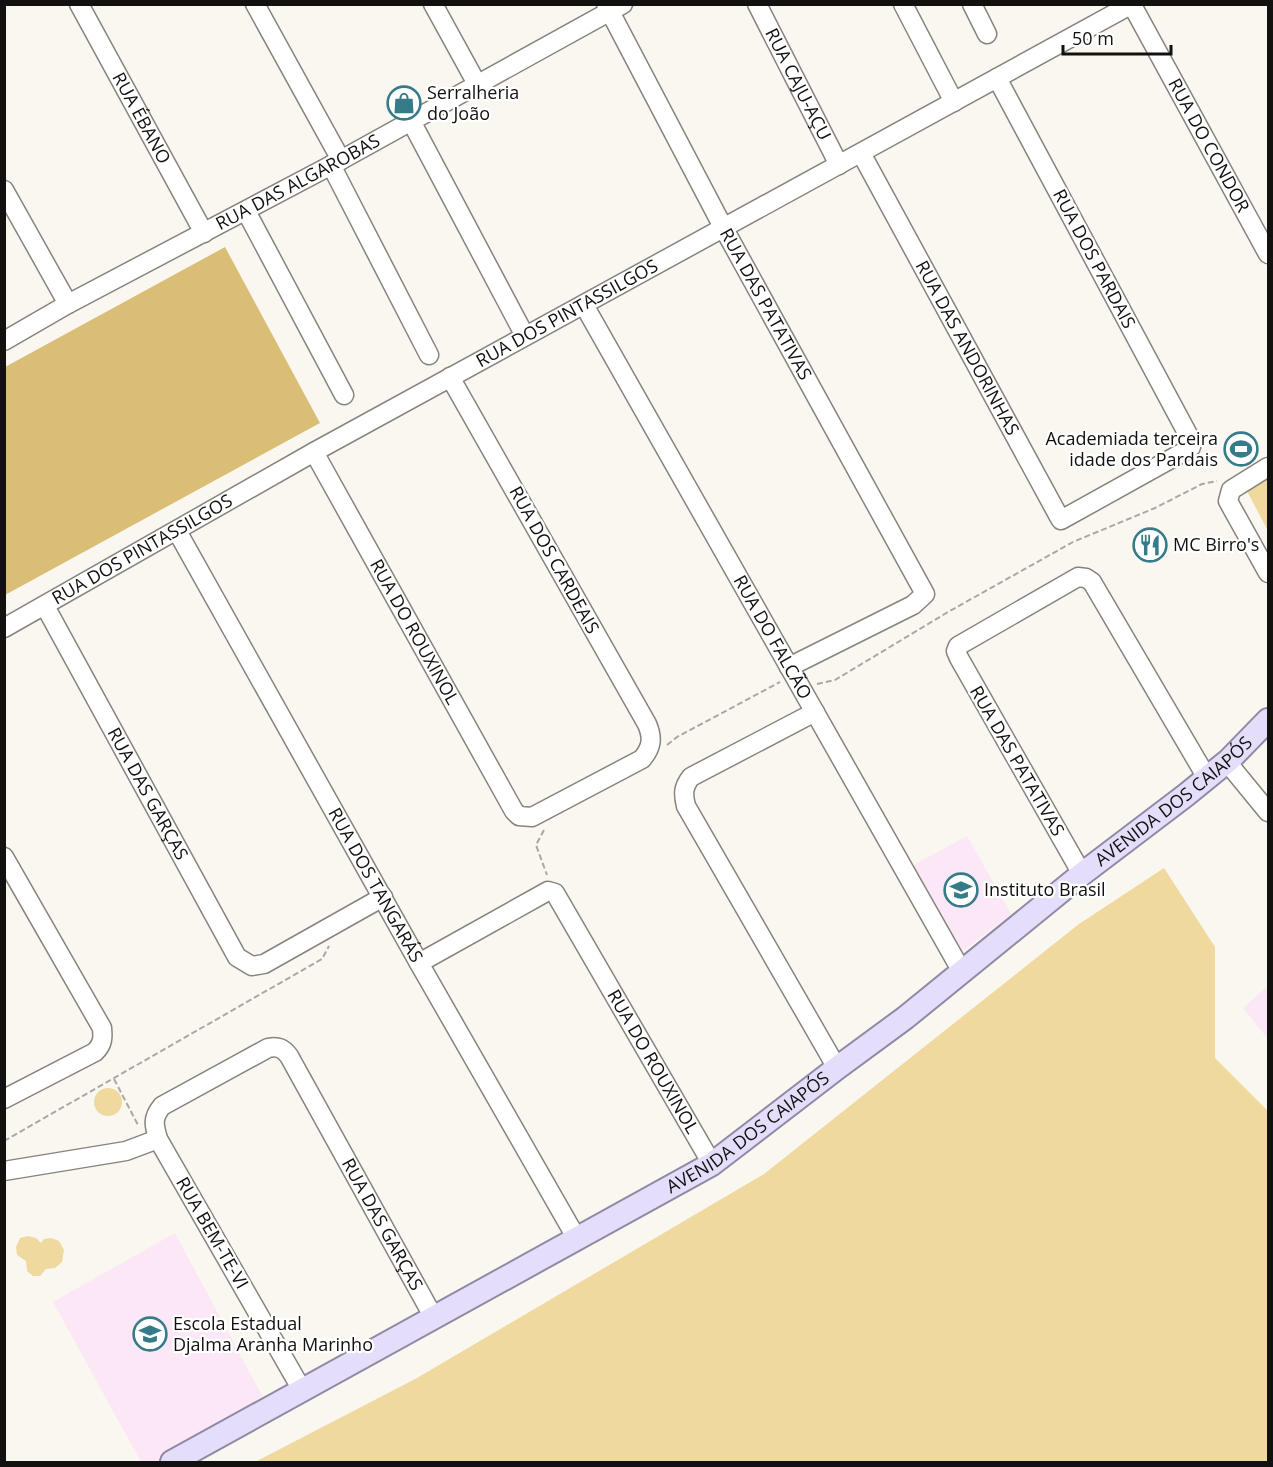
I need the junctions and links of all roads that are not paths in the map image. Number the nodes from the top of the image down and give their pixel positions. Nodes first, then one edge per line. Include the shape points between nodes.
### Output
1 (79, 4) edge
2 (255, 4) edge
3 (433, 4) edge
4 (757, 4) edge
5 (903, 4) edge
6 (972, 4) edge
7 (1132, 5) edge
8 (613, 7) edge
9 (987, 34) dead end
10 (997, 78) junction
11 (477, 84) junction
12 (954, 102) junction
13 (411, 121) junction
14 (861, 153) junction
15 (336, 163) junction
16 (839, 165) junction
17 (4, 190) edge
18 (246, 211) junction
19 (723, 227) junction
20 (204, 233) junction
21 (1269, 254) edge
22 (68, 304) junction
23 (584, 305) junction
24 (525, 336) junction
25 (4, 341) edge
26 (429, 355) dead end
27 (450, 377) junction
28 (344, 394) dead end
29 (314, 452) junction
30 (1269, 467) edge
31 (1084, 508) joint
32 (177, 531) junction
33 (1269, 573) edge
34 (45, 606) junction
35 (4, 628) edge
36 (789, 676) junction
37 (815, 712) junction
38 (1269, 720) edge
39 (1227, 762) junction
40 (1208, 778) junction
41 (514, 811) joint
42 (1269, 812) edge
43 (4, 857) edge
44 (1082, 874) junction
45 (383, 897) junction
46 (419, 963) junction
47 (961, 970) junction
48 (837, 1068) junction
49 (4, 1099) edge
50 (162, 1106) joint
51 (153, 1141) junction
52 (712, 1164) junction
53 (4, 1171) edge
54 (578, 1239) junction
55 (434, 1318) junction
56 (302, 1390) junction
57 (172, 1462) edge

1 - 20 street, RUA ÉBANO
2 - 15 street
3 - 11 street
4 - 16 street, RUA CAJU-AÇU
5 - 12 street
6 - 9 street
7 - 10 street, RUA DOS PINTASSILGOS
7 - 21 street, RUA DO CONDOR
8 - 11 street, RUA DAS ALGAROBAS
8 - 19 street, RUA DAS PATATIVAS
10 - 12 street, RUA DOS PINTASSILGOS
10 - 31 street, RUA DOS PARDAIS via 1192,440 1187,450
11 - 13 street, RUA DAS ALGAROBAS
12 - 14 street, RUA DOS PINTASSILGOS
13 - 15 street, RUA DAS ALGAROBAS
13 - 24 street
14 - 16 street, RUA DOS PINTASSILGOS
14 - 31 street, RUA DAS ANDORINHAS via 1061,520
15 - 18 street, RUA DAS ALGAROBAS
15 - 26 street
16 - 19 street, RUA DOS PINTASSILGOS
17 - 22 street
18 - 20 street, RUA DAS ALGAROBAS
18 - 28 street
19 - 23 street, RUA DOS PINTASSILGOS
19 - 36 street, RUA DAS PATATIVAS via 925,594 913,605
20 - 22 street, RUA DAS ALGAROBAS
22 - 25 street, RUA DAS ALGAROBAS
23 - 24 street, RUA DOS PINTASSILGOS
23 - 36 street, RUA DO FALCÃO
24 - 27 street, RUA DOS PINTASSILGOS
27 - 29 street, RUA DOS PINTASSILGOS
27 - 41 street, RUA DOS CARDEAIS via 658,749 532,817 519,816
29 - 32 street, RUA DOS PINTASSILGOS
29 - 41 street, RUA DO ROUXINOL
30 - 33 street via 1231,490 1228,497 1229,506
32 - 34 street, RUA DOS PINTASSILGOS
32 - 45 street, RUA DOS TANGARÁS
34 - 35 street, RUA DOS PINTASSILGOS
34 - 45 street, RUA DAS GARÇAS via 237,957 252,966 264,964
36 - 37 street, RUA DO FALCÃO
37 - 47 street, RUA DO FALCÃO
37 - 48 street via 691,777 683,794 686,806
38 - 39 main road, AVENIDA DOS CAIAPÓS
39 - 40 main road, AVENIDA DOS CAIAPÓS
39 - 42 street
40 - 44 main road, AVENIDA DOS CAIAPÓS
40 - 44 street, RUA DAS PATATIVAS via 1092,582 1086,578 1078,577 958,646 958,658
43 - 49 street via 102,1028 101,1045 95,1052
44 - 47 main road, AVENIDA DOS CAIAPÓS
45 - 46 street, RUA DOS TANGARÁS
46 - 52 street, RUA DO ROUXINOL via 548,891 555,893
46 - 54 street, RUA DOS TANGARÁS
47 - 48 main road, AVENIDA DOS CAIAPÓS
48 - 52 main road, AVENIDA DOS CAIAPÓS
50 - 51 street, RUA BEM-TE-VI via 153,1122
50 - 55 street, RUA DAS GARÇAS via 268,1048 283,1049
51 - 53 street via 126,1151
51 - 56 street, RUA BEM-TE-VI
52 - 54 main road, AVENIDA DOS CAIAPÓS
54 - 55 main road, AVENIDA DOS CAIAPÓS
55 - 56 main road, AVENIDA DOS CAIAPÓS
56 - 57 main road, AVENIDA DOS CAIAPÓS

